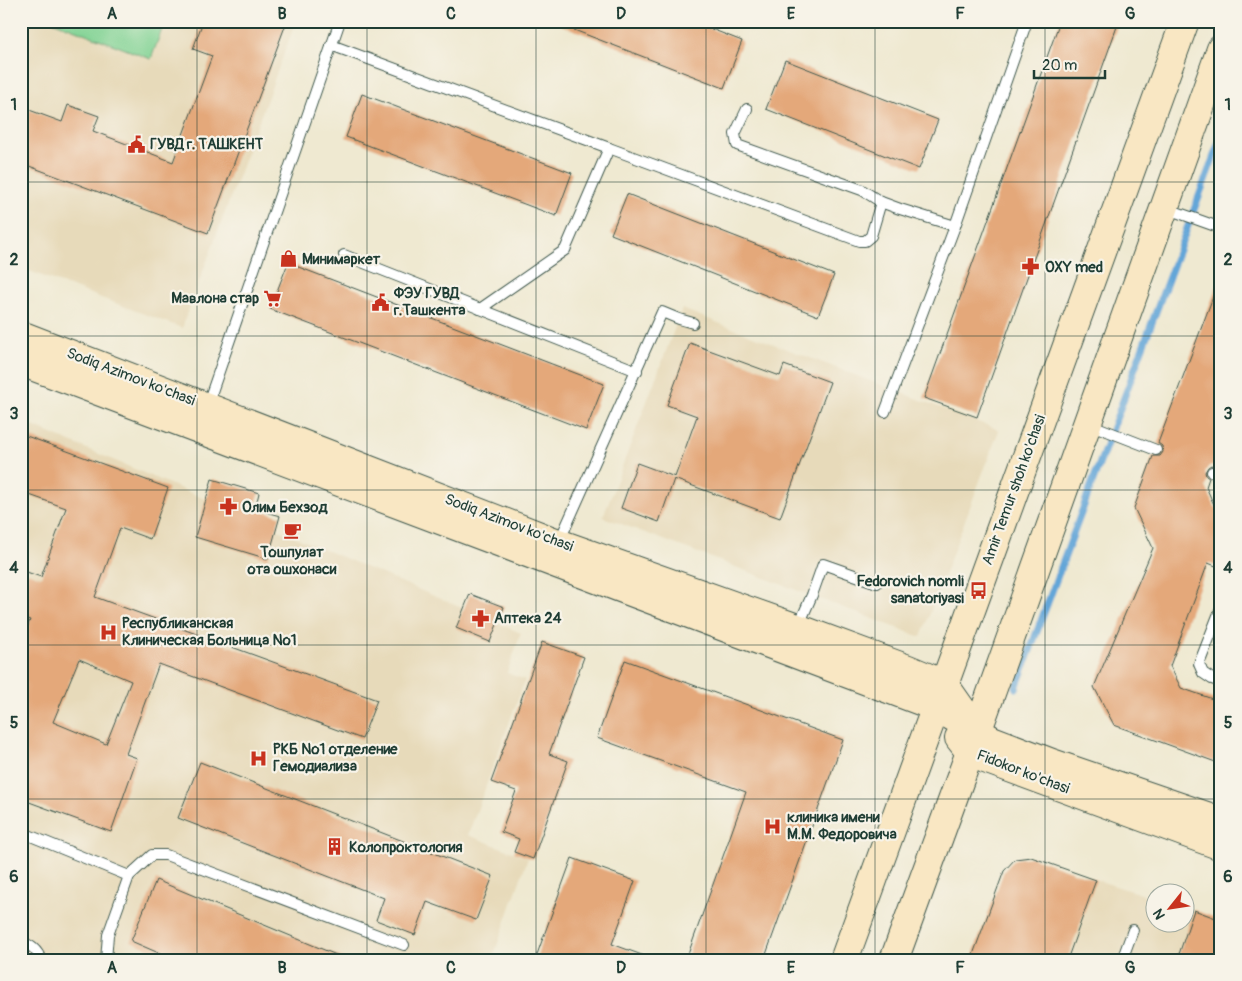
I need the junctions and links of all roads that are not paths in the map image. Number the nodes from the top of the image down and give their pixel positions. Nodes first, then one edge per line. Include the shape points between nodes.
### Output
1 (340, 21) edge
2 (1027, 21) edge
3 (1185, 21) edge
4 (331, 45) junction
5 (1221, 49) edge
6 (747, 109) dead end
7 (609, 148) junction
8 (881, 202) junction
9 (1173, 210) junction
10 (955, 226) junction
11 (1221, 228) edge
12 (344, 255) dead end
13 (480, 309) junction
14 (693, 323) dead end
15 (21, 335) edge
16 (21, 362) edge
17 (637, 371) junction
18 (885, 412) dead end
19 (203, 418) junction
20 (1094, 426) junction
21 (1156, 450) dead end
22 (558, 543) junction
23 (877, 583) dead end
24 (1221, 608) edge
25 (797, 628) junction
26 (1221, 682) edge
27 (940, 695) junction
28 (974, 742) junction
29 (1221, 821) edge
30 (21, 832) edge
31 (1221, 846) edge
32 (129, 876) junction
33 (1133, 930) dead end
34 (21, 941) edge
35 (404, 945) dead end
36 (41, 960) edge
37 (106, 960) edge
38 (844, 960) edge
39 (894, 960) edge
40 (1122, 960) edge

1 - 4 lane
2 - 10 lane
3 - 27 main road, Amir Temur shoh ko'chasi
4 - 7 lane
4 - 19 lane
5 - 9 main road
6 - 8 lane via 735,134 737,146 862,190
7 - 8 lane via 859,241 865,242 871,236
7 - 13 lane via 565,250
8 - 10 lane
9 - 11 lane
9 - 20 main road
10 - 18 lane
12 - 13 lane
13 - 17 lane
14 - 17 lane via 662,312
15 - 19 main road, Sodiq Azimov ko'chasi
16 - 19 main road, Sodiq Azimov ko'chasi
17 - 22 lane
19 - 22 main road, Sodiq Azimov ko'chasi
19 - 27 main road, Sodiq Azimov ko'chasi
20 - 21 lane
20 - 28 main road
22 - 25 main road, Sodiq Azimov ko'chasi
23 - 25 lane via 823,564
24 - 26 lane via 1199,664 1203,674
25 - 27 main road, Sodiq Azimov ko'chasi via 908,668
27 - 28 main road, Fidokor ko'chasi
27 - 38 main road, Amir Temur shoh ko'chasi
28 - 29 main road, Fidokor ko'chasi via 992,740
28 - 31 main road, Fidokor ko'chasi via 1123,810
28 - 39 main road
30 - 32 lane
32 - 35 lane via 152,856 166,855
32 - 37 lane via 108,935
33 - 40 lane
34 - 36 lane via 39,953

